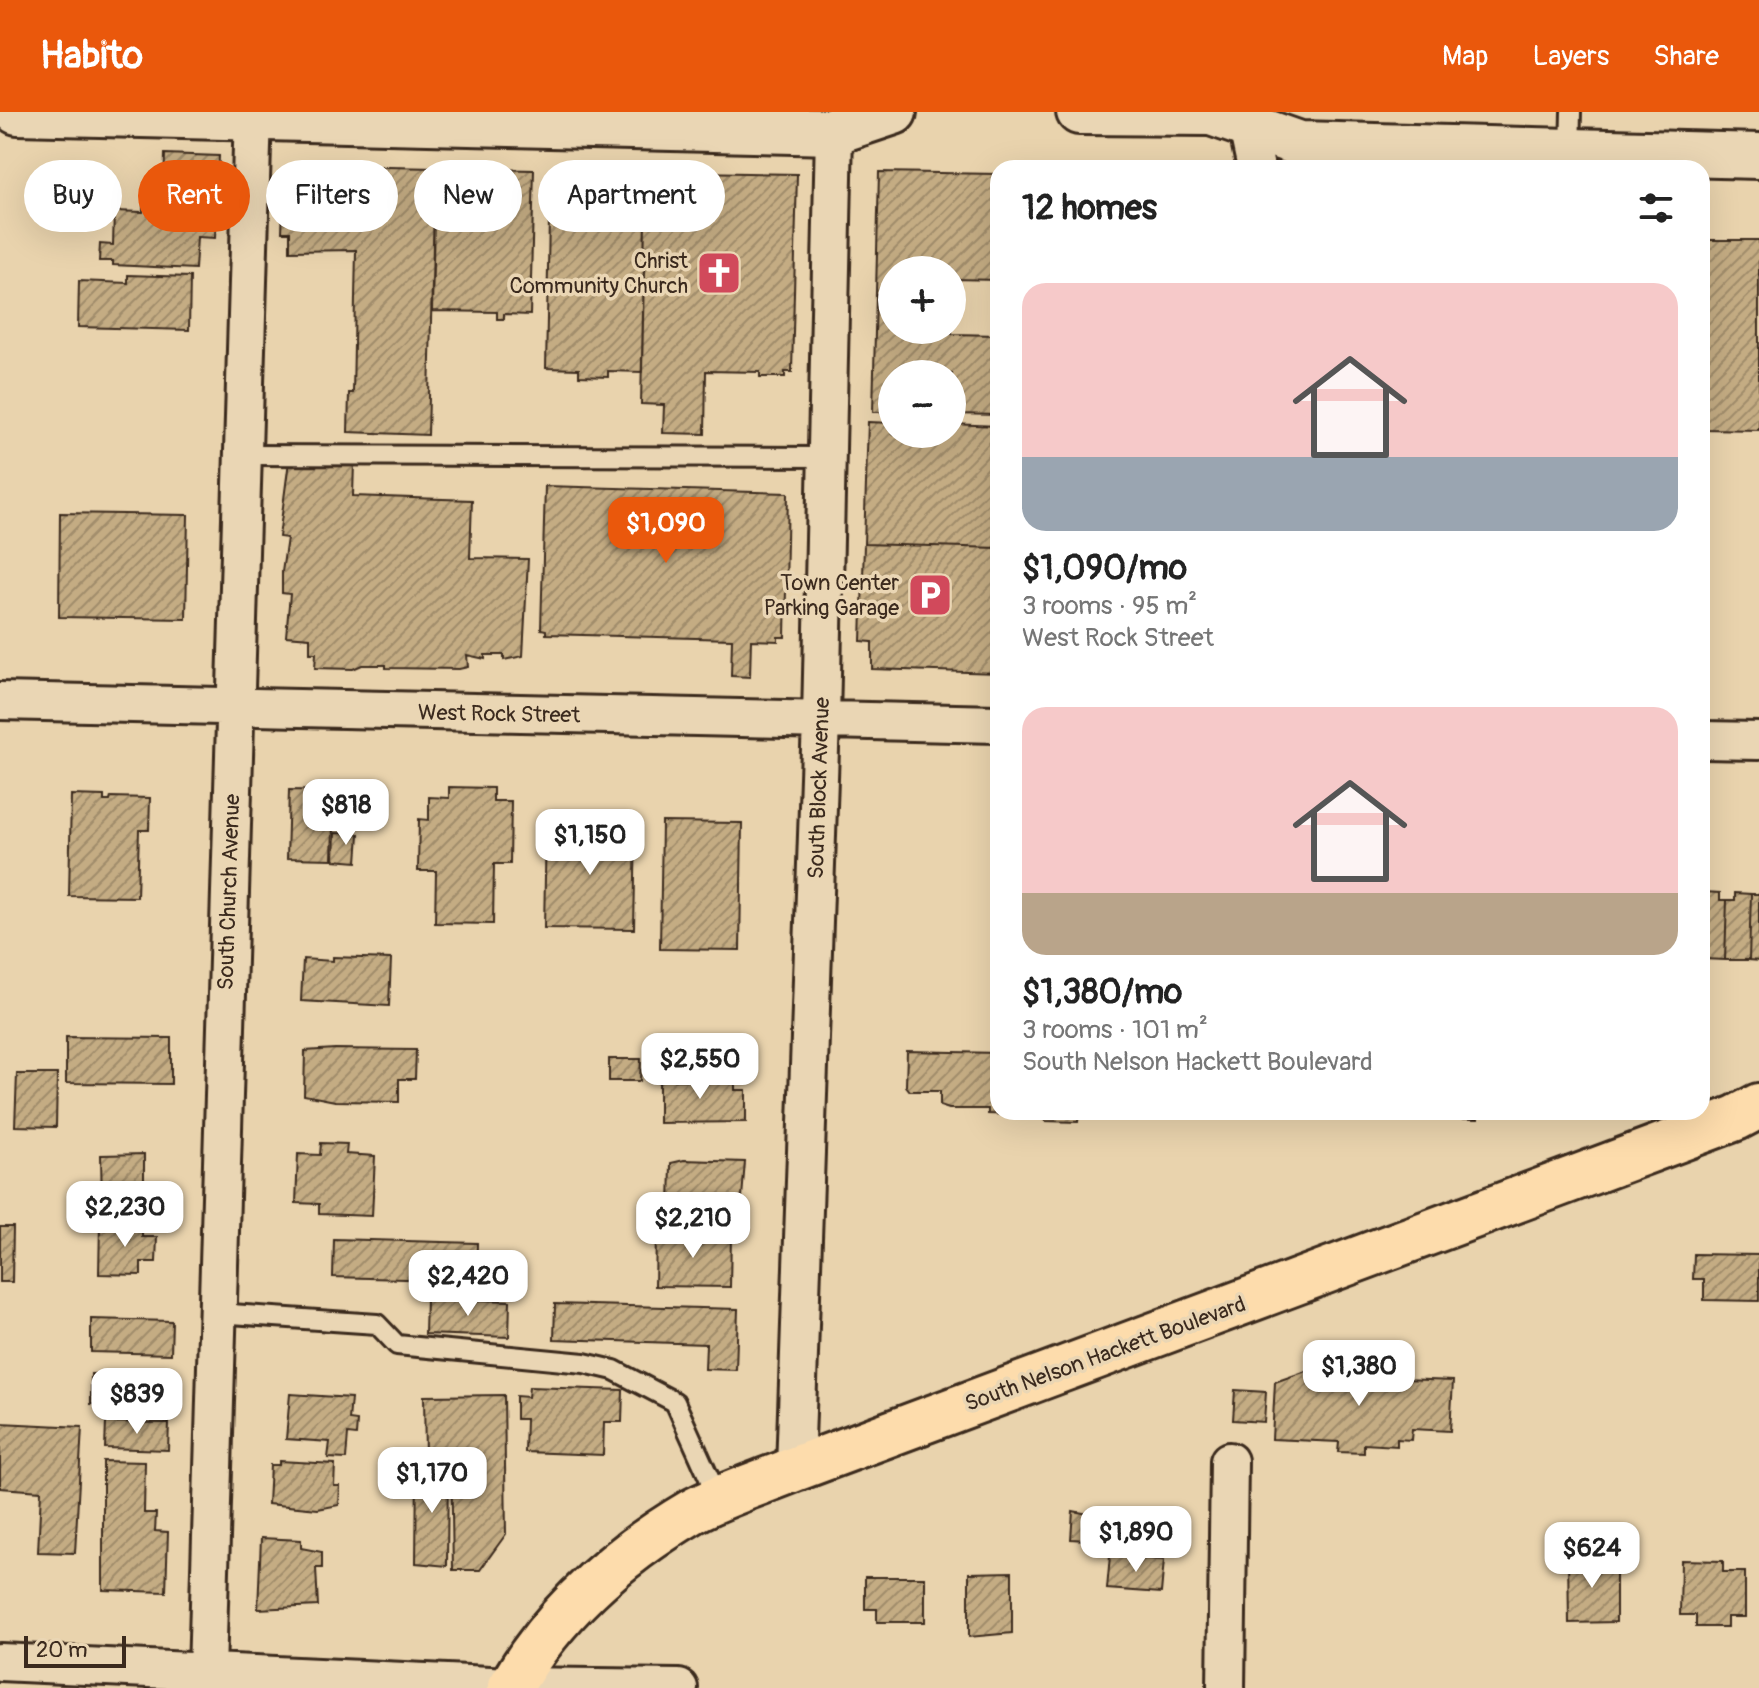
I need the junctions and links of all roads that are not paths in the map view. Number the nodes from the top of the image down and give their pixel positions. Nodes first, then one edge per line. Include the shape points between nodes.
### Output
1 (17, 112) edge
2 (894, 112) edge
3 (1079, 112) edge
4 (253, 115) edge
5 (1245, 118) edge
6 (841, 122) edge
7 (1570, 144) edge
8 (1759, 156) edge
9 (1254, 160) edge
10 (241, 455) junction
11 (827, 457) junction
12 (0, 701) edge
13 (233, 707) junction
14 (821, 720) junction
15 (990, 724) edge
16 (1710, 740) edge
17 (1759, 741) edge
18 (1759, 1106) edge
19 (216, 1313) junction
20 (1229, 1461) dead end
21 (795, 1469) junction
22 (719, 1500) junction
23 (0, 1662) edge
24 (207, 1672) junction
25 (510, 1687) edge
26 (679, 1688) edge
27 (1226, 1688) edge

1 - 4 street
2 - 6 street
3 - 5 street
4 - 6 street
4 - 10 street, South Church Avenue
5 - 7 street via 1300,144
5 - 9 street
6 - 11 street, South Block Avenue
7 - 8 street
10 - 11 lane
10 - 13 street, South Church Avenue
11 - 14 street, South Block Avenue
12 - 13 street, West Rock Street
13 - 14 street, West Rock Street
13 - 19 street, South Church Avenue
14 - 15 street, West Rock Street
14 - 21 street, South Block Avenue
16 - 17 street
18 - 21 main road, South Nelson Hackett Boulevard
19 - 22 lane via 377,1324 397,1345 614,1370 675,1402
19 - 24 street, South Church Avenue
20 - 27 street
21 - 22 main road, South Nelson Hackett Boulevard
22 - 25 main road, South Nelson Hackett Boulevard via 624,1558 563,1610
23 - 24 street
24 - 25 street
25 - 26 street

